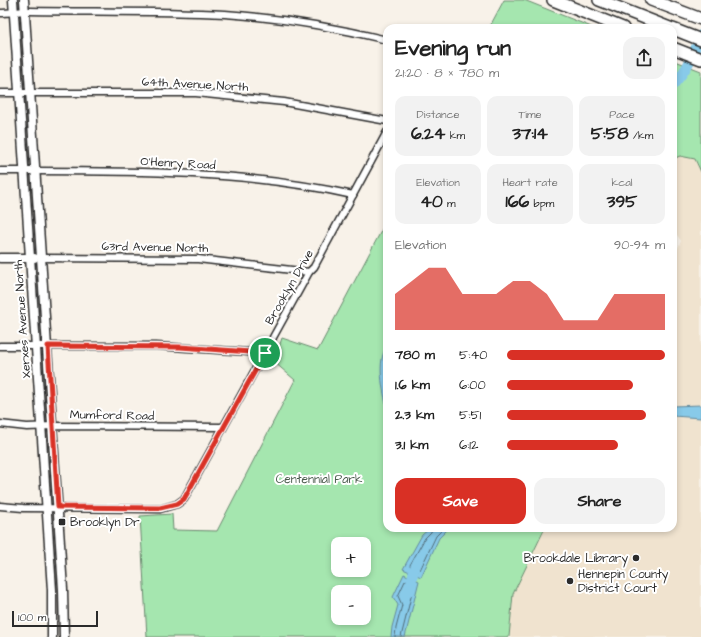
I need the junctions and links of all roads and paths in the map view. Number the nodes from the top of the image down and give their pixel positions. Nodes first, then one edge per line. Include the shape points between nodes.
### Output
1 (13, 0) edge
2 (24, 0) edge
3 (554, 0) edge
4 (599, 0) edge
5 (651, 0) edge
6 (25, 11) junction
7 (14, 12) junction
8 (0, 13) edge
9 (699, 18) edge
10 (613, 24) edge
11 (660, 24) edge
12 (677, 31) edge
13 (383, 39) edge
14 (701, 40) edge
15 (677, 49) edge
16 (701, 59) edge
17 (19, 92) junction
18 (30, 92) junction
19 (0, 93) edge
20 (383, 120) edge
21 (383, 139) edge
22 (0, 171) edge
23 (24, 171) junction
24 (36, 172) junction
25 (353, 195) junction
26 (0, 258) edge
27 (30, 258) junction
28 (41, 258) junction
29 (309, 272) junction
30 (0, 346) edge
31 (36, 346) junction
32 (48, 346) junction
33 (265, 353) junction
34 (0, 424) edge
35 (53, 426) junction
36 (42, 427) junction
37 (223, 427) junction
38 (0, 506) edge
39 (58, 507) junction
40 (47, 508) junction
41 (52, 637) edge
42 (64, 637) edge

1 - 7 street, Xerxes Avenue North
2 - 6 street, Xerxes Avenue North
3 - 10 highway
4 - 11 highway
5 - 9 highway
6 - 7 street
6 - 13 street via 171,12 252,16 324,26
6 - 18 street, Xerxes Avenue North
7 - 8 street
7 - 17 street, Xerxes Avenue North
12 - 14 highway
15 - 16 highway
17 - 18 street, 64th Avenue North
17 - 19 street, 64th Avenue North
17 - 23 street, Xerxes Avenue North
18 - 20 street, 64th Avenue North via 225,95 284,102
18 - 24 street, Xerxes Avenue North
21 - 25 street, Brooklyn Drive
22 - 23 street, O'Henry Road
23 - 24 street, O'Henry Road
23 - 27 street, Xerxes Avenue North
24 - 25 street, O'Henry Road via 153,173 242,178
24 - 28 street, Xerxes Avenue North
25 - 29 street, Brooklyn Drive
26 - 27 street, 63rd Avenue North
27 - 28 street, 63rd Avenue North
27 - 31 street, Xerxes Avenue North
28 - 29 street, 63rd Avenue North via 198,259
28 - 32 street, Xerxes Avenue North
29 - 33 street, Brooklyn Drive
30 - 31 street
31 - 32 street
31 - 36 street, Xerxes Avenue North
32 - 33 street via 174,346
32 - 35 street, Xerxes Avenue North
33 - 37 street, Brooklyn Drive
34 - 36 street, Mumford Road
35 - 36 street, Mumford Road
35 - 37 street, Mumford Road
35 - 39 street, Xerxes Avenue North
36 - 40 street, Xerxes Avenue North
37 - 39 street, Brooklyn Drive via 184,499 177,504 160,508
38 - 40 street, Brooklyn Drive
39 - 40 street, Brooklyn Drive
39 - 42 street, Xerxes Avenue North
40 - 41 street, Xerxes Avenue North

